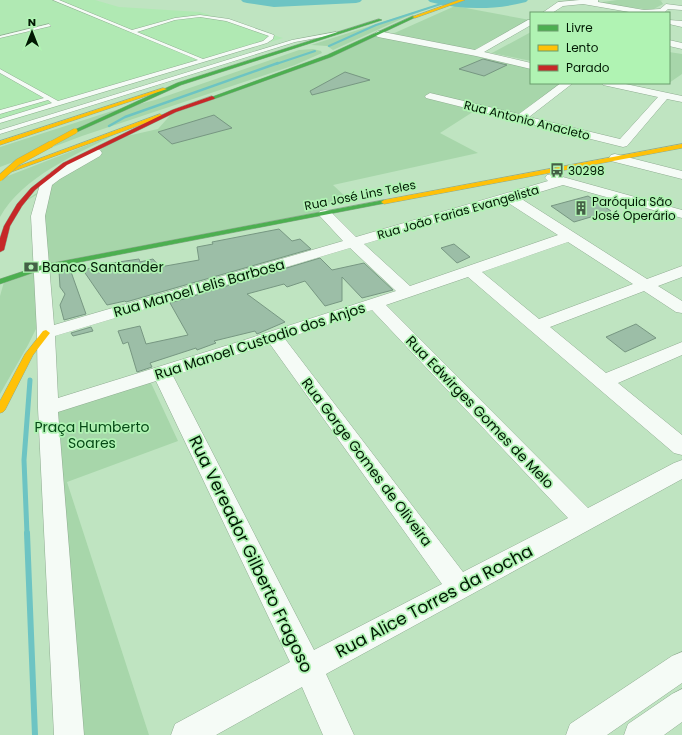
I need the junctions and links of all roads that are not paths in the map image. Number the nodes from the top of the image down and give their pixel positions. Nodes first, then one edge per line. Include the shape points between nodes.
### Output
1 (55, 0) edge
2 (463, 0) edge
3 (603, 0) edge
4 (663, 0) edge
5 (582, 2) junction
6 (444, 3) edge
7 (682, 3) edge
8 (561, 4) junction
9 (682, 8) edge
10 (548, 12) edge
11 (611, 12) edge
12 (670, 22) edge
13 (530, 23) edge
14 (682, 24) edge
15 (50, 25) dead end
16 (350, 30) junction
17 (134, 31) junction
18 (378, 34) junction
19 (0, 37) edge
20 (670, 43) edge
21 (682, 46) edge
22 (294, 47) junction
23 (476, 53) junction
24 (329, 56) junction
25 (202, 60) junction
26 (218, 65) junction
27 (530, 66) edge
28 (0, 71) edge
29 (179, 84) junction
30 (567, 84) edge
31 (612, 84) edge
32 (665, 95) junction
33 (430, 96) dead end
34 (49, 98) junction
35 (682, 99) edge
36 (57, 103) junction
37 (174, 111) junction
38 (0, 112) edge
39 (522, 117) junction
40 (0, 122) edge
41 (0, 132) edge
42 (118, 138) junction
43 (0, 143) edge
44 (682, 146) edge
45 (615, 158) junction
46 (536, 173) junction
47 (0, 174) edge
48 (682, 175) edge
49 (0, 178) edge
50 (564, 181) junction
51 (510, 198) junction
52 (325, 214) junction
53 (682, 214) edge
54 (569, 236) junction
55 (353, 243) junction
56 (0, 250) edge
57 (471, 271) junction
58 (682, 271) edge
59 (42, 273) junction
60 (0, 282) edge
61 (647, 285) junction
62 (0, 288) edge
63 (407, 292) junction
64 (374, 303) junction
65 (682, 308) edge
66 (537, 326) junction
67 (46, 333) junction
68 (274, 337) junction
69 (682, 348) edge
70 (162, 374) junction
71 (604, 381) junction
72 (48, 408) junction
73 (0, 410) edge
74 (682, 447) edge
75 (682, 469) edge
76 (586, 521) junction
77 (459, 587) junction
78 (682, 666) edge
79 (308, 668) junction
80 (682, 704) edge
81 (69, 735) edge
82 (186, 735) edge
83 (339, 735) edge
84 (581, 735) edge
85 (639, 735) edge

1 - 17 lane
2 - 6 main road
3 - 5 street
4 - 7 street
5 - 8 street
5 - 9 street via 649,12 662,11 666,6
6 - 16 main road via 432,4
6 - 18 main road
8 - 10 street
8 - 11 street
12 - 14 street
13 - 23 street
15 - 19 lane
16 - 22 main road
16 - 26 lane via 294,41
17 - 25 lane via 142,37
17 - 25 lane via 188,16 200,16 221,19 272,35 265,42
18 - 23 street
18 - 24 main road
20 - 21 street
22 - 24 main road via 320,48
22 - 29 main road
23 - 27 street
24 - 37 main road
25 - 26 lane
25 - 36 lane
26 - 41 lane
28 - 34 lane
29 - 43 main road
29 - 49 main road, bridge via 75,131 18,162
30 - 39 street
31 - 32 street
32 - 35 street
32 - 39 street, Rua Antonio Anacleto via 623,143
33 - 39 street, Rua Antonio Anacleto
34 - 36 lane
34 - 38 lane
36 - 40 lane
37 - 42 main road
37 - 47 main road
42 - 56 main road via 65,164 33,189 19,205 7,226
42 - 59 street via 46,184 38,216
44 - 45 main road, Rua José Lins Teles
45 - 46 main road, Rua José Lins Teles
45 - 48 street
46 - 50 street
46 - 52 main road, Rua José Lins Teles
50 - 51 street, Rua João Farias Evangelista
50 - 53 street
51 - 54 street
51 - 55 street, Rua João Farias Evangelista
52 - 55 street
52 - 59 main road, Rua José Lins Teles
54 - 57 street, Rua Manoel Custodio dos Anjos
54 - 61 street
55 - 63 street
55 - 67 street, Rua Manoel Lelis Barbosa
57 - 63 street, Rua Manoel Custodio dos Anjos
57 - 66 street
58 - 61 street
59 - 60 main road, Rua José Lins Teles
59 - 62 street
59 - 67 street
61 - 65 street
61 - 66 street
63 - 64 street, Rua Manoel Custodio dos Anjos
64 - 68 street, Rua Manoel Custodio dos Anjos
64 - 76 street, Rua Edwirges Gomes de Melo
66 - 71 street
67 - 72 street
67 - 73 main road via 29,354
68 - 70 street, Rua Manoel Custodio dos Anjos
68 - 77 street, Rua Gorge Gomes de Oliveira
69 - 71 street
70 - 72 street, Rua Manoel Custodio dos Anjos
70 - 79 street, Rua Vereador Gilberto Fragoso
71 - 74 street
72 - 81 street
75 - 76 street, Rua Alice Torres da Rocha
76 - 77 street, Rua Alice Torres da Rocha
77 - 79 street, Rua Alice Torres da Rocha
78 - 84 street
79 - 82 street, Rua Alice Torres da Rocha
79 - 83 street, Rua Vereador Gilberto Fragoso
80 - 85 street

